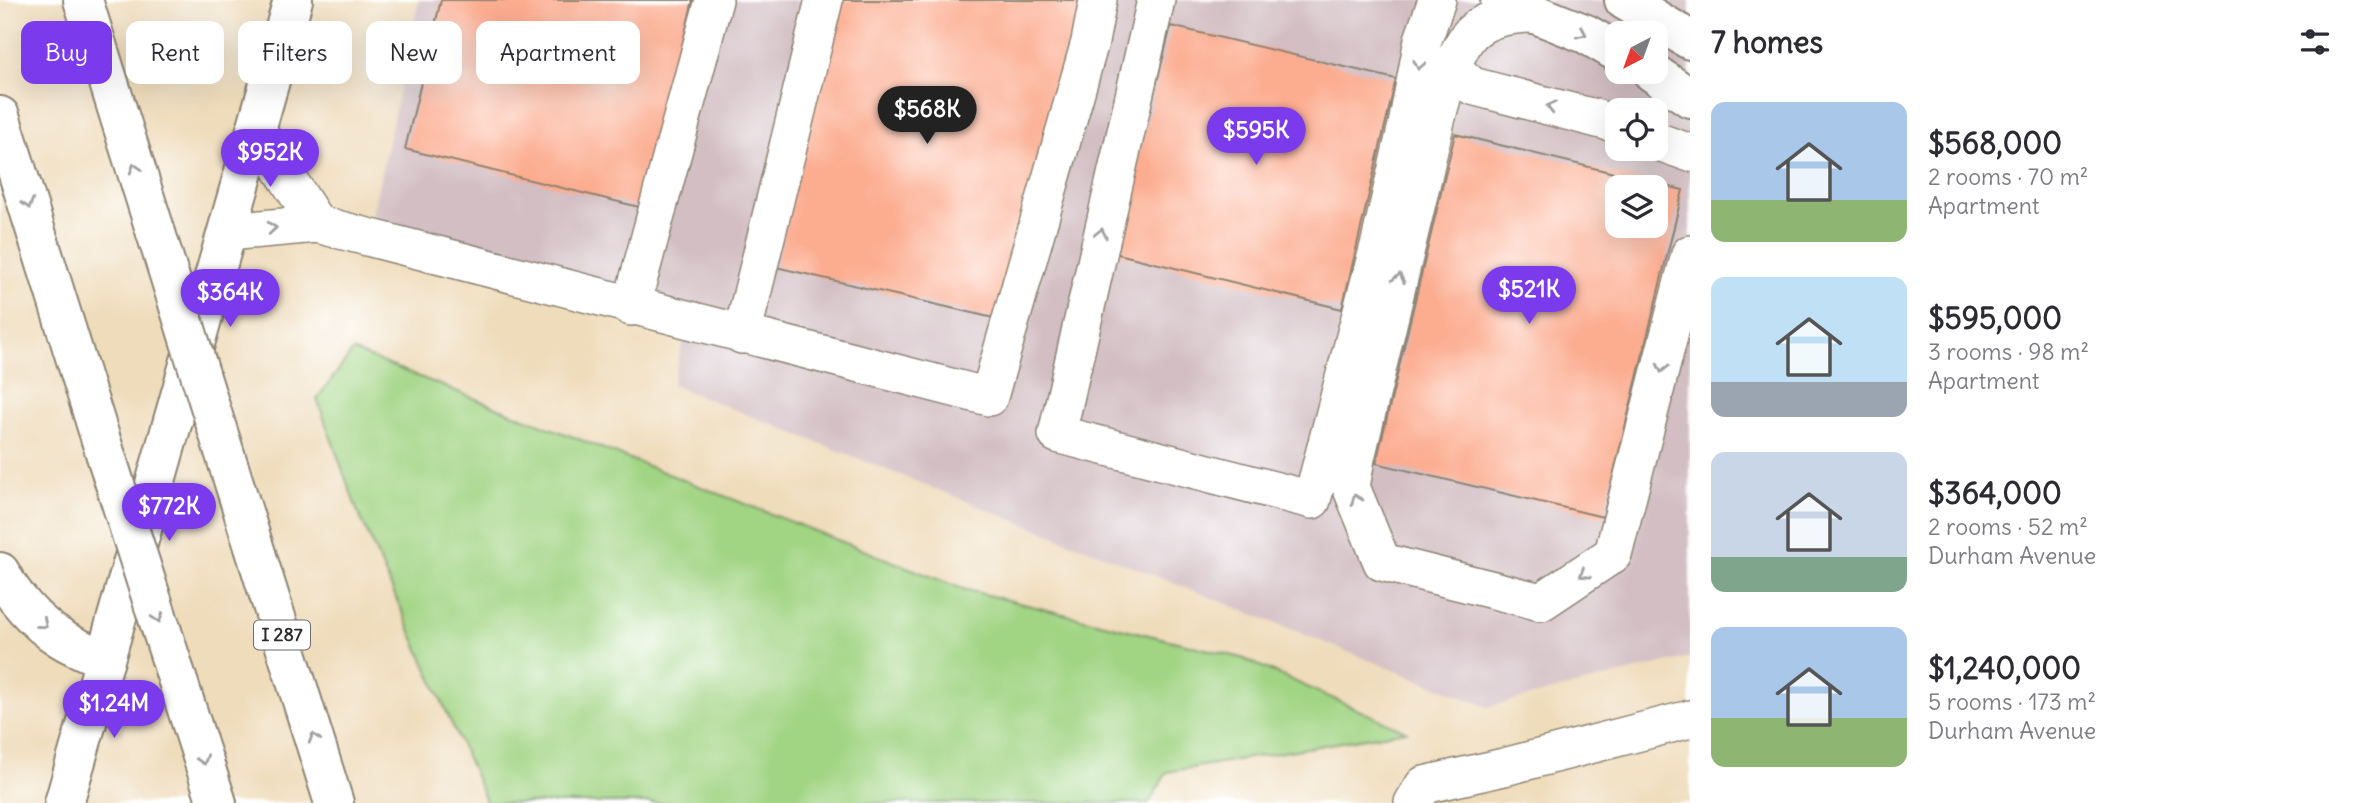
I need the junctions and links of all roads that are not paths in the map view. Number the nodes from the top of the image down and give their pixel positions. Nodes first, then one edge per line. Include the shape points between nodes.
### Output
1 (83, 0) edge
2 (293, 0) edge
3 (714, 0) edge
4 (824, 0) edge
5 (1098, 0) edge
6 (1156, 0) edge
7 (1437, 0) edge
8 (1500, 0) edge
9 (1634, 1) edge
10 (1535, 14) junction
11 (1690, 40) edge
12 (1605, 45) edge
13 (1452, 68) junction
14 (1668, 83) edge
15 (1690, 98) edge
16 (0, 116) edge
17 (1605, 121) edge
18 (256, 129) junction
19 (1668, 145) edge
20 (1690, 153) edge
21 (317, 224) junction
22 (227, 232) junction
23 (1690, 254) edge
24 (631, 307) junction
25 (742, 335) junction
26 (0, 572) edge
27 (105, 660) junction
28 (1690, 719) edge
29 (64, 803) edge
30 (217, 803) edge
31 (334, 803) edge
32 (1413, 803) edge

31 -> 1 main road, I 287, bridge
2 - 18 main road
3 - 24 lane
4 - 25 lane
5 - 25 lane via 989,397
7 -> 6 lane via 1423,40 1380,242 1312,500 1056,434
8 - 10 main road
9 - 11 main road
10 -> 12 main road
10 - 13 lane via 1515,14 1473,31
17 -> 13 lane via 1472,86
23 -> 13 lane via 1613,554 1541,603 1381,562 1351,487
14 - 15 main road
16 -> 30 main road, bridge
18 - 21 lane
18 - 22 main road
19 - 20 lane
22 -> 21 lane
21 - 24 lane
22 - 27 main road
24 - 25 lane
26 -> 27 main road via 38,621 59,638
27 - 29 main road
28 - 32 lane via 1424,785

